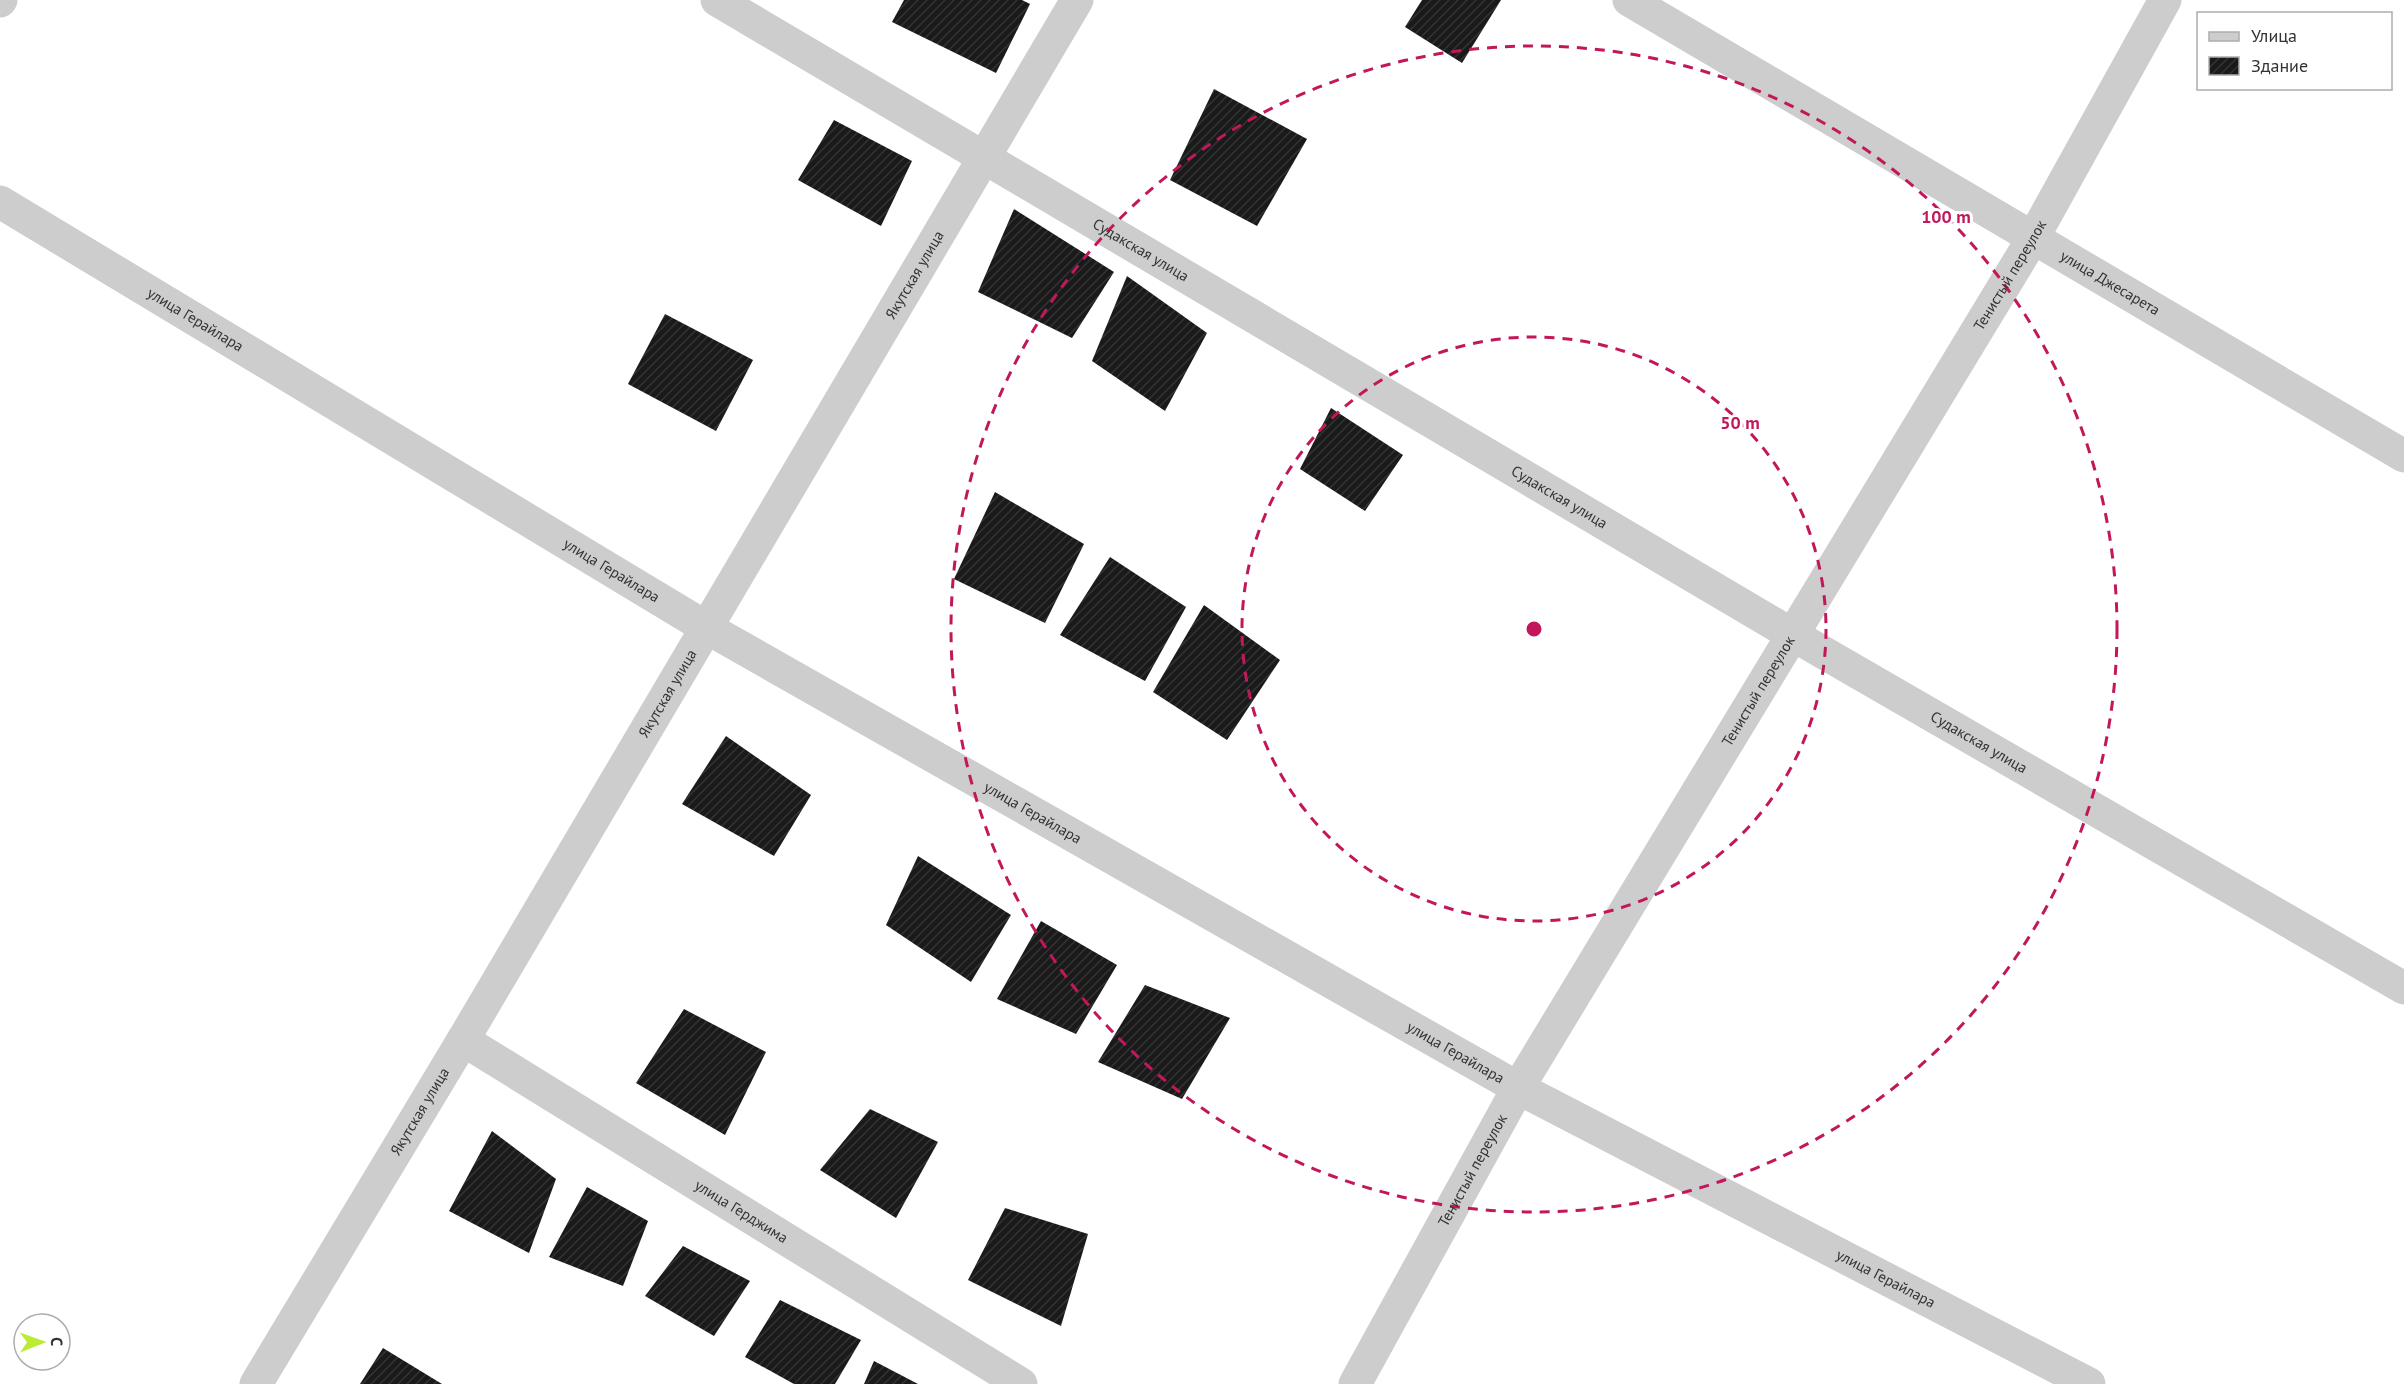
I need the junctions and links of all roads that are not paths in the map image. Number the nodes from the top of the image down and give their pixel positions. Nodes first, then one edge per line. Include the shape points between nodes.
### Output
1 (717, 0) edge
2 (1077, 0) edge
3 (1629, 0) edge
4 (2165, 0) edge
5 (985, 157) junction
6 (0, 202) edge
7 (2033, 238) junction
8 (2404, 456) edge
9 (707, 628) junction
10 (1793, 635) junction
11 (2404, 988) edge
12 (463, 1040) junction
13 (1518, 1088) junction
14 (256, 1384) edge
15 (1020, 1384) edge
16 (1355, 1384) edge
17 (2089, 1384) edge

1 - 5 street, Судакская улица
2 - 5 street, Якутская улица
3 - 7 street, улица Джесарета
4 - 7 street, Тенистый переулок
5 - 9 street, Якутская улица
5 - 10 street, Судакская улица
6 - 9 street, улица Герайлара
7 - 8 street, улица Джесарета
7 - 10 street, Тенистый переулок
9 - 12 street, Якутская улица
9 - 13 street, улица Герайлара
10 - 11 street, Судакская улица
10 - 13 street, Тенистый переулок
12 - 14 street, Якутская улица
12 - 15 street, улица Герджима
13 - 16 street, Тенистый переулок
13 - 17 street, улица Герайлара

